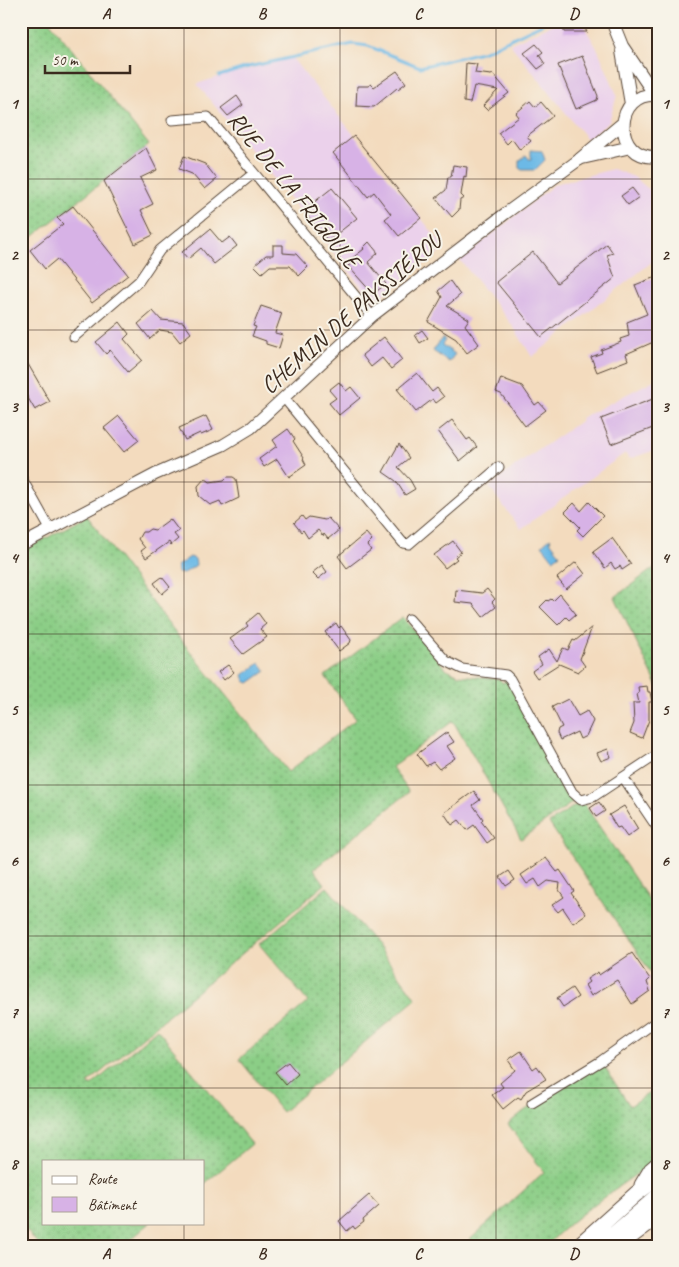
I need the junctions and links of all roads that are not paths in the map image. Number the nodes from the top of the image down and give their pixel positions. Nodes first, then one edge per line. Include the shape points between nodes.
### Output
1 (612, 21) edge
2 (622, 46) junction
3 (656, 95) edge
4 (631, 104) junction
5 (172, 120) dead end
6 (623, 123) junction
7 (631, 147) junction
8 (580, 158) junction
9 (657, 158) edge
10 (254, 173) junction
11 (372, 316) junction
12 (74, 338) dead end
13 (284, 398) junction
14 (499, 467) dead end
15 (21, 477) edge
16 (50, 528) junction
17 (21, 545) edge
18 (409, 619) dead end
19 (658, 754) edge
20 (623, 777) junction
21 (658, 829) edge
22 (658, 1020) edge
23 (532, 1103) dead end
24 (658, 1164) edge
25 (658, 1177) edge
26 (636, 1194) junction
27 (658, 1196) edge
28 (658, 1216) edge
29 (578, 1246) edge
30 (600, 1246) edge
31 (618, 1246) edge

1 - 2 main road
2 - 3 main road
2 - 4 main road
3 - 4 main road
4 - 6 main road
5 - 10 street, RUE DE LA FRIGOULE via 208,117
6 - 7 main road via 623,132
6 - 8 main road, CHEMIN DE PAYSSIÉROU
7 - 8 main road, CHEMIN DE PAYSSIÉROU
7 - 9 main road via 638,153
8 - 11 street, CHEMIN DE PAYSSIÉROU
10 - 11 street, RUE DE LA FRIGOULE
10 - 12 street via 160,250 139,281
11 - 13 street, CHEMIN DE PAYSSIÉROU
13 - 14 street via 403,543 410,544
13 - 16 street, CHEMIN DE PAYSSIÉROU via 251,428 223,445
15 - 16 street
16 - 17 street, CHEMIN DE PAYSSIÉROU
18 - 20 street via 446,661 462,669 506,675 572,792 580,800 592,797
19 - 20 street
20 - 21 street
22 - 23 street via 601,1061
24 - 26 highway
25 - 26 highway
26 - 29 highway
27 - 30 highway
28 - 31 highway

